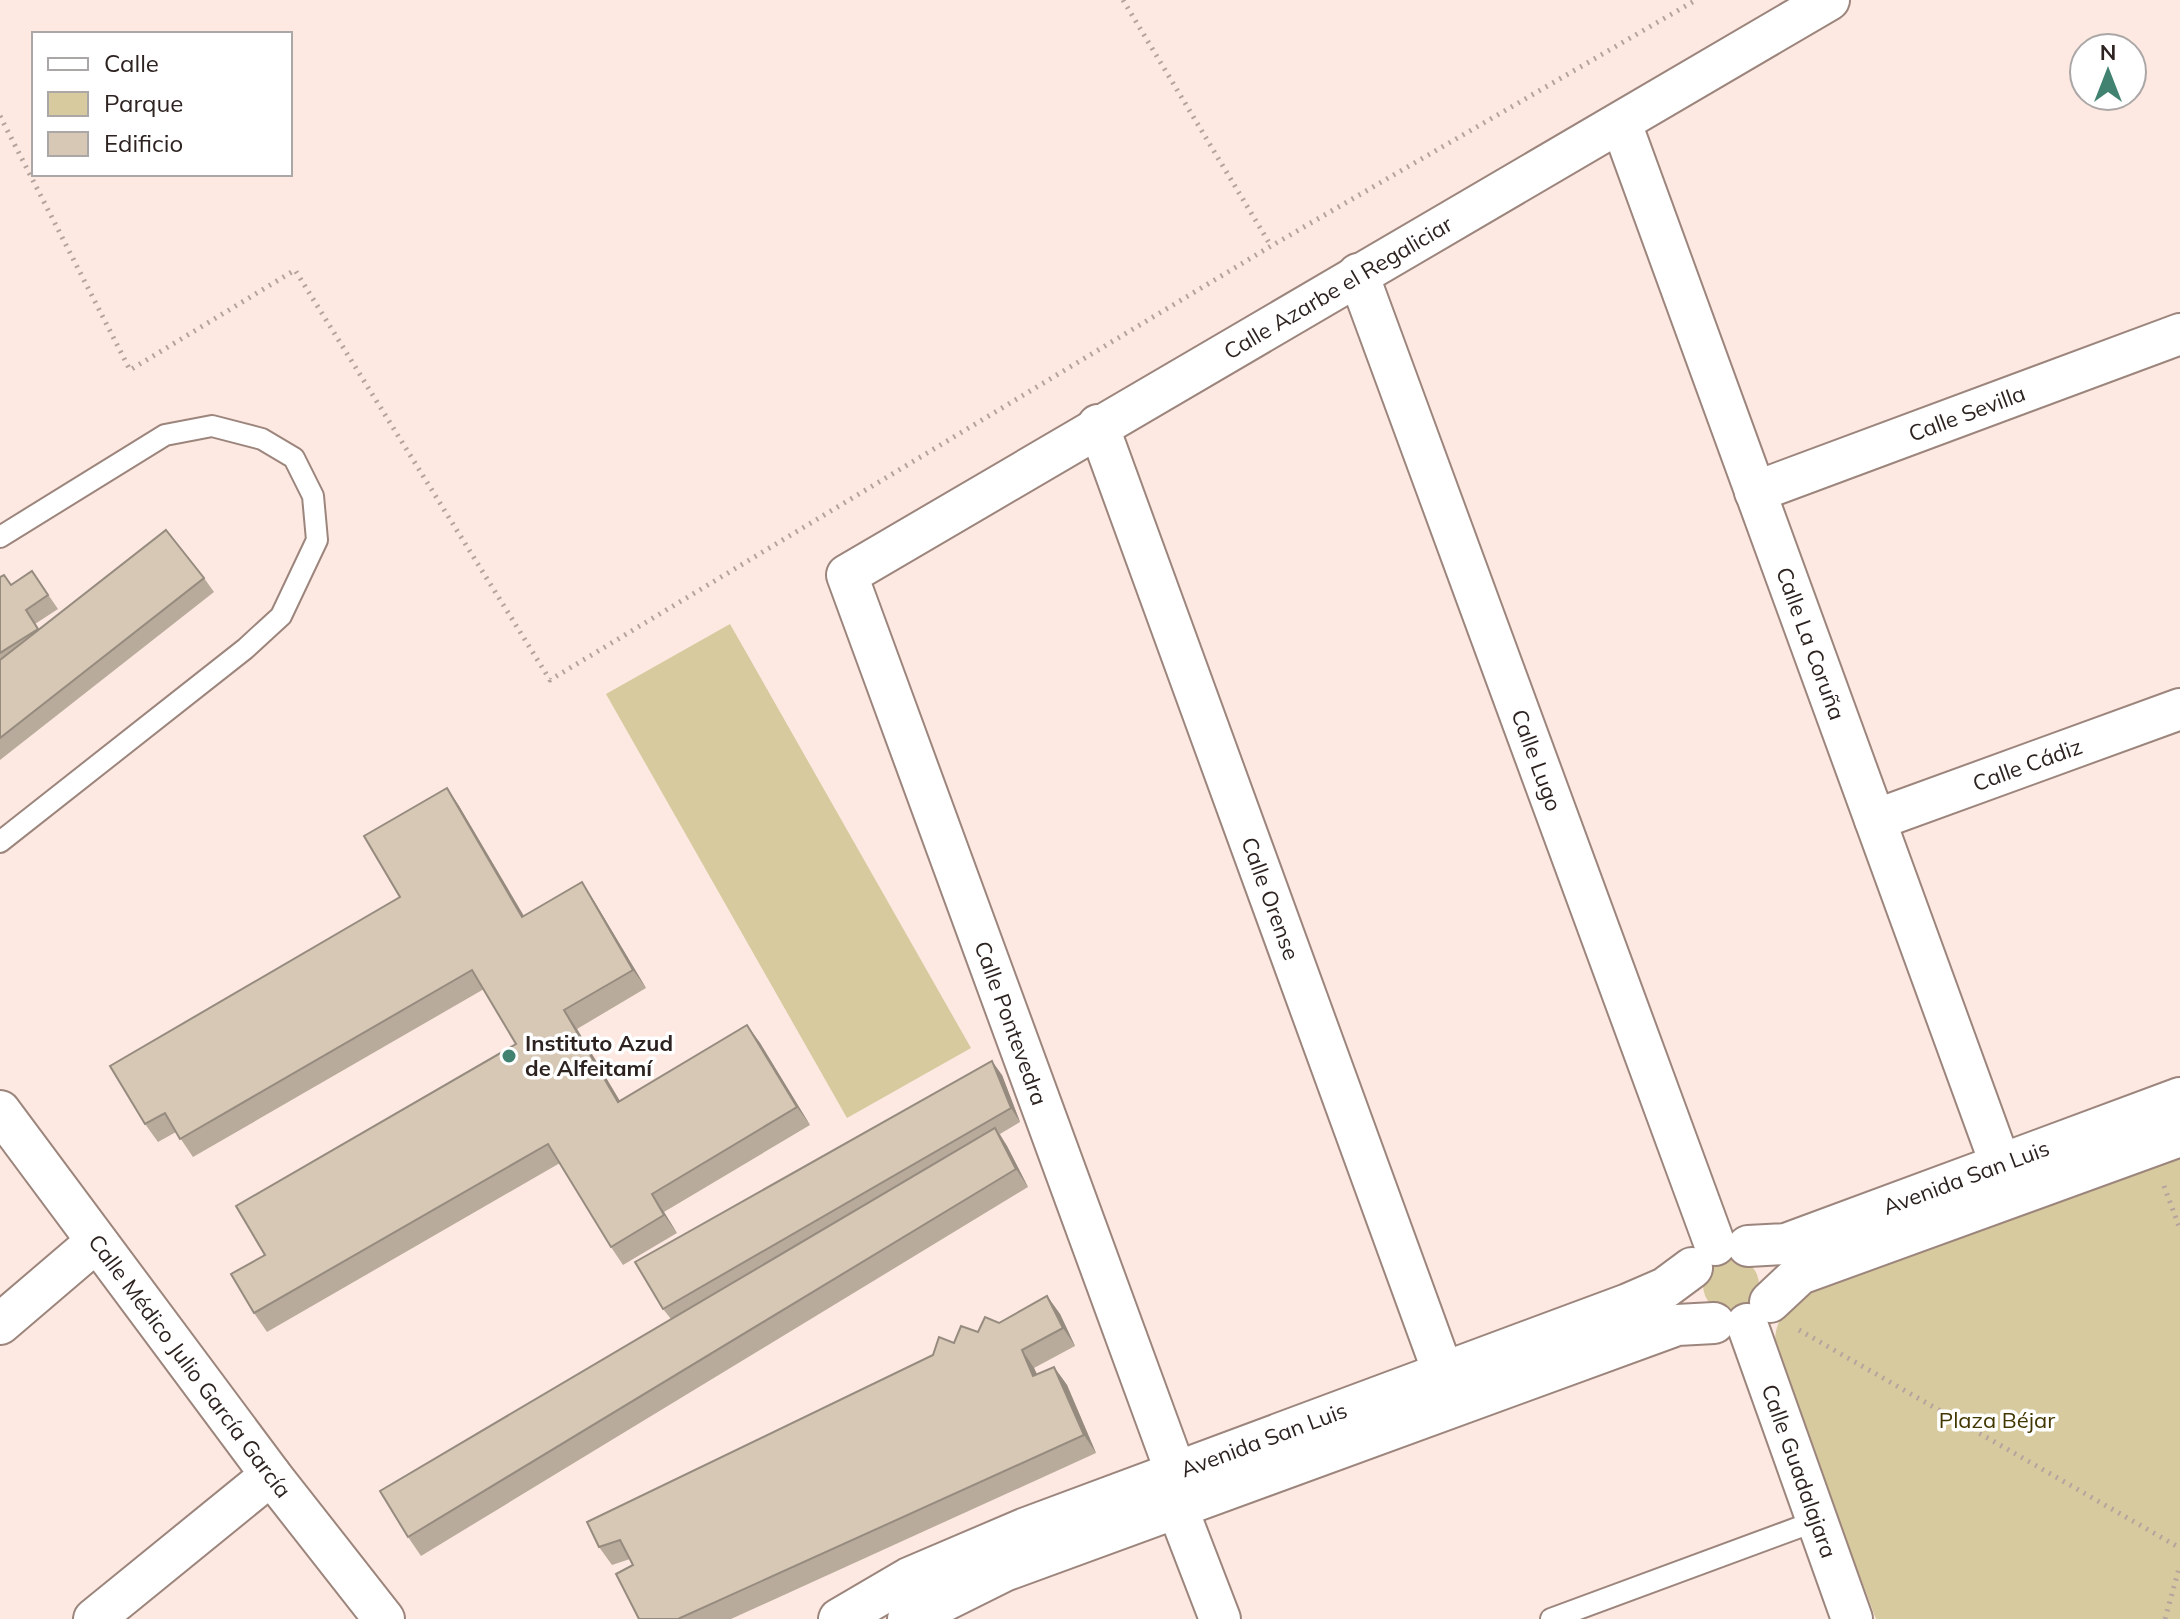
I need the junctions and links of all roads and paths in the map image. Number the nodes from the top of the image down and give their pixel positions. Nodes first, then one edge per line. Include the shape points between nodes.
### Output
1 (1123, 0) edge
2 (1696, 0) edge
3 (1829, 0) edge
4 (0, 116) edge
5 (1621, 123) junction
6 (1271, 246) junction
7 (1358, 274) junction
8 (2180, 334) edge
9 (1098, 425) junction
10 (1755, 492) junction
11 (0, 537) edge
12 (847, 575) joint
13 (2180, 709) edge
14 (1875, 820) junction
15 (0, 842) edge
16 (2180, 1098) edge
17 (0, 1111) edge
18 (2180, 1136) edge
19 (2000, 1163) junction
20 (96, 1242) junction
21 (1719, 1253) junction
22 (1749, 1314) junction
23 (0, 1324) edge
24 (1443, 1372) junction
25 (1175, 1470) junction
26 (271, 1475) junction
27 (1178, 1510) junction
28 (1816, 1521) junction
29 (2180, 1548) edge
30 (2180, 1565) edge
31 (914, 1617) edge
32 (94, 1619) edge
33 (384, 1619) edge
34 (839, 1619) edge
35 (1220, 1619) edge
36 (1551, 1619) edge
37 (1852, 1619) edge
38 (2165, 1619) edge

1 - 6 path
2 - 6 path
3 - 5 street, Calle Azarbe el Regaliciar
4 - 6 path via 130,370 295,270 550,680
5 - 7 street, Calle Azarbe el Regaliciar
5 - 10 street, Calle La Coruña
7 - 9 street, Calle Azarbe el Regaliciar
7 - 21 street, Calle Lugo
8 - 10 street, Calle Sevilla
9 - 12 street, Calle Azarbe el Regaliciar
9 - 24 street, Calle Orense
10 - 14 street, Calle La Coruña
11 - 15 lane via 165,435 212,426 262,439 294,458 313,496 317,540 281,616
12 - 25 street, Calle Pontevedra
13 - 14 street, Calle Cádiz
14 - 19 street, Calle La Coruña
16 - 19 street, Avenida San Luis
17 - 20 street, Calle Médico Julio García García
18 - 22 street, Avenida San Luis via 1800,1274
19 - 21 street, Avenida San Luis via 1786,1244
20 - 23 street
20 - 26 street, Calle Médico Julio García García
21 - 22 street via 1762,1255 1771,1269 1773,1285
21 - 22 street via 1688,1284 1692,1300 1701,1314
21 - 24 street, Avenida San Luis via 1665,1288
22 - 27 street, Avenida San Luis via 1677,1325
22 - 28 street, Calle Guadalajara
22 - 29 path
24 - 25 street, Avenida San Luis
25 - 34 street, Avenida San Luis via 909,1578
26 - 32 street
26 - 33 street, Calle Médico Julio García García
27 - 31 street, Avenida San Luis via 1004,1571
27 - 35 street
28 - 36 lane
28 - 37 street, Calle Guadalajara
30 - 38 path

